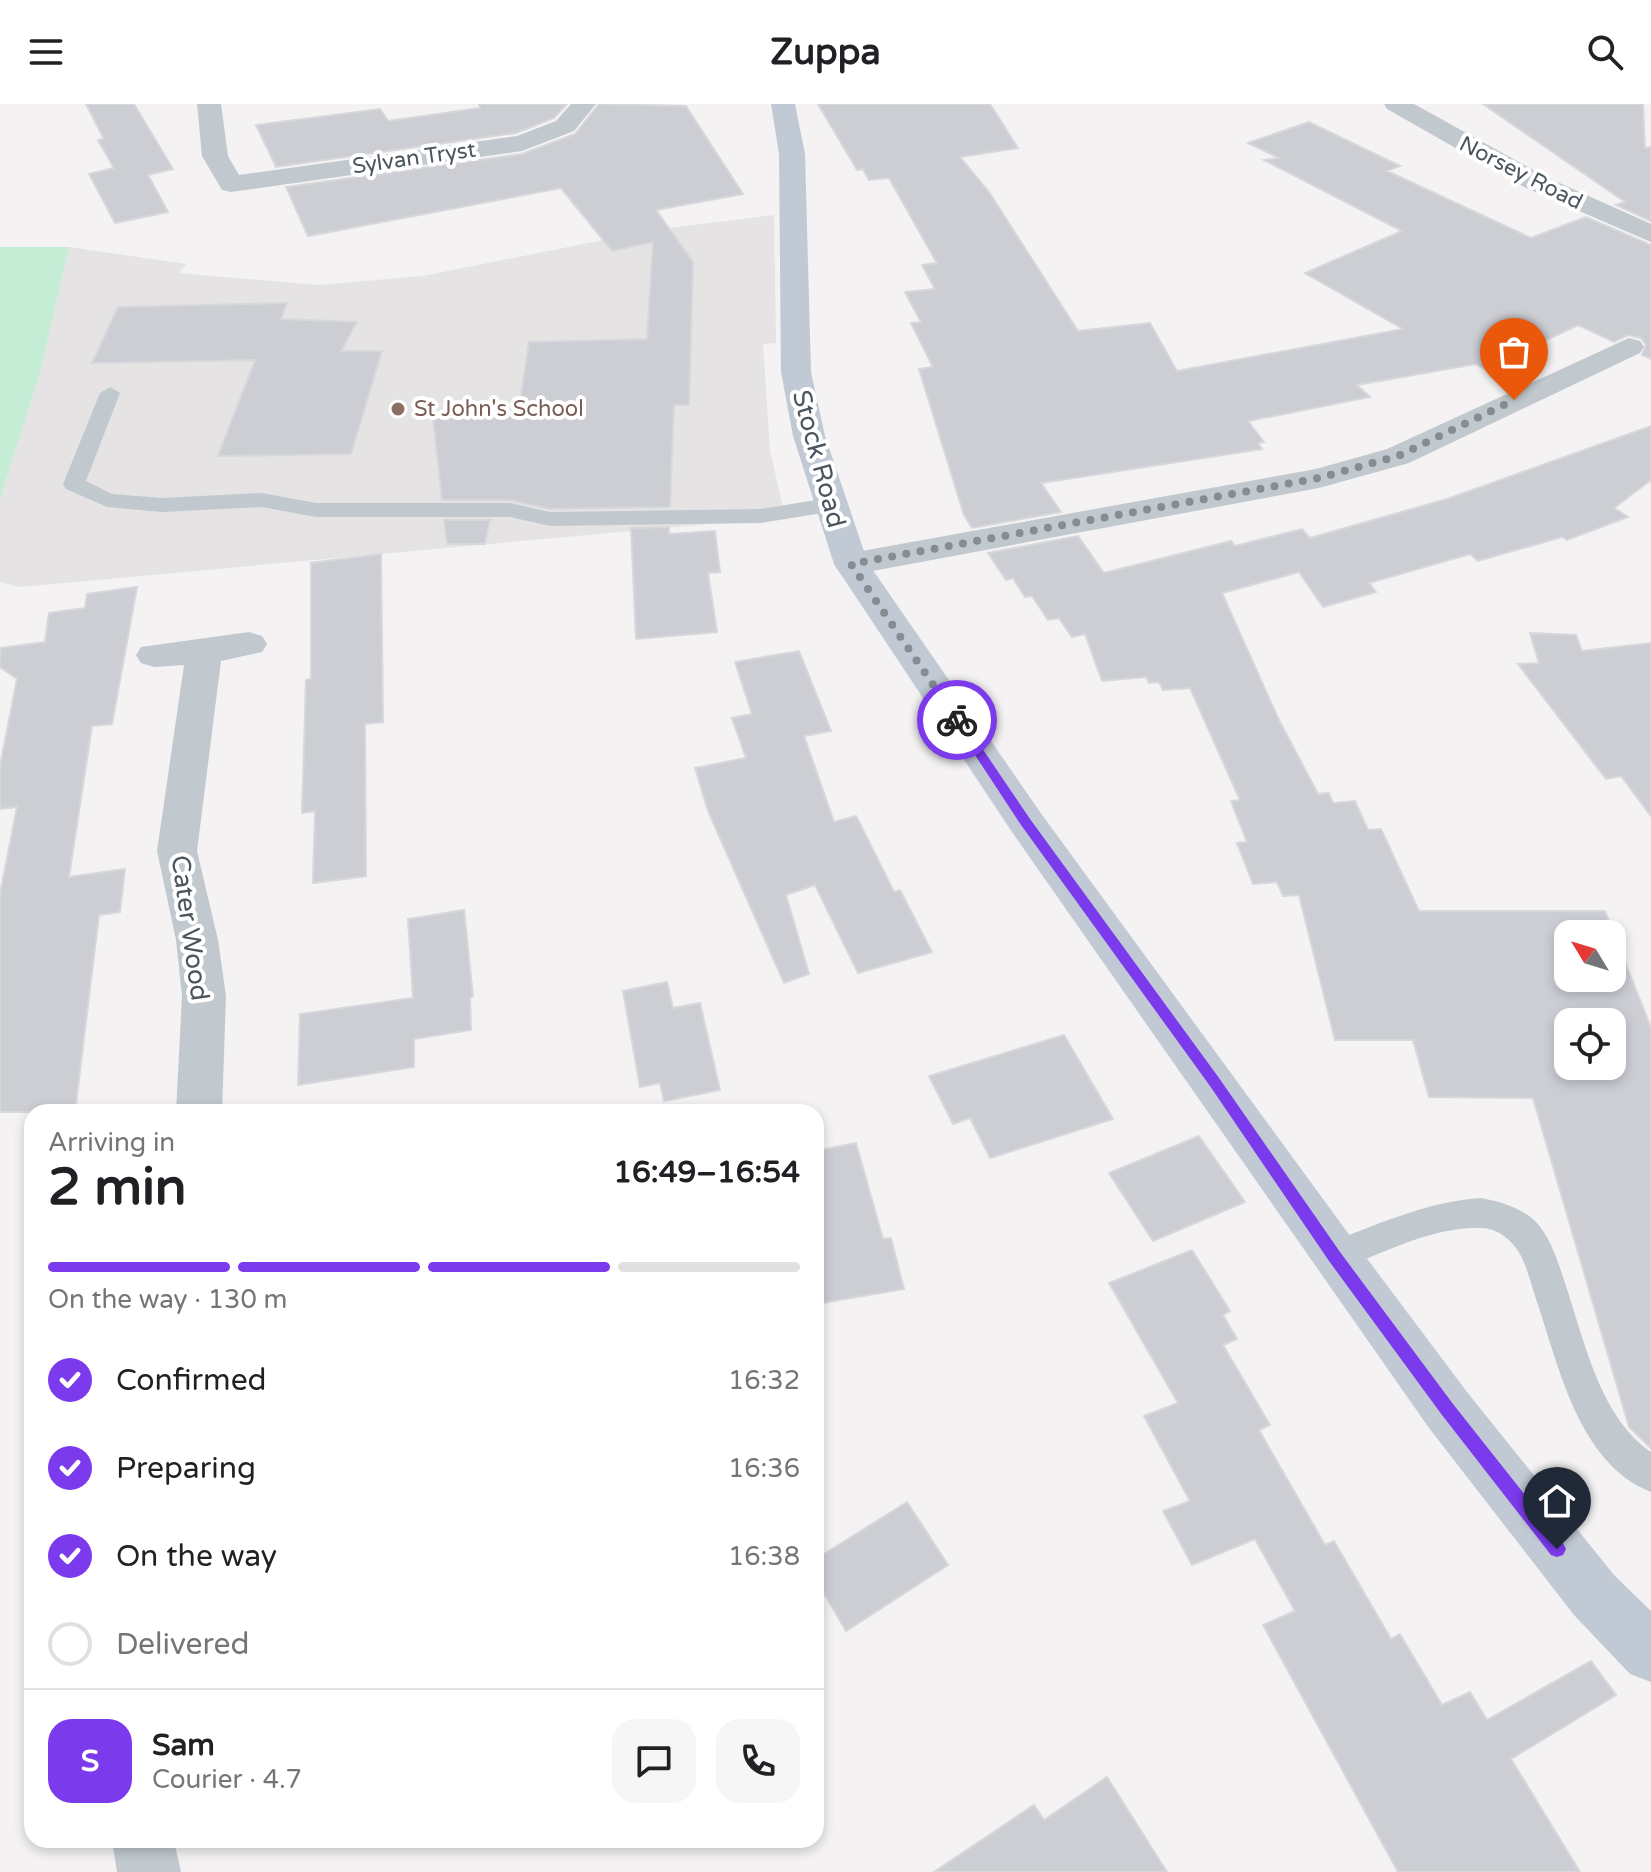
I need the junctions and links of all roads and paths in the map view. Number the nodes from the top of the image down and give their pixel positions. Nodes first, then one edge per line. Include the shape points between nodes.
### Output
1 (209, 104) edge
2 (584, 104) edge
3 (783, 104) edge
4 (1396, 104) edge
5 (1651, 234) edge
6 (1629, 347) dead end
7 (110, 393) dead end
8 (829, 505) junction
9 (851, 564) junction
10 (249, 644) dead end
11 (204, 652) junction
12 (154, 655) dead end
13 (199, 1104) edge
14 (1335, 1256) junction
15 (1651, 1474) edge
16 (1651, 1653) edge
17 (144, 1848) edge
18 (149, 1872) edge

1 - 2 street, Sylvan Tryst via 215,156 231,184 522,143 565,126
3 - 8 main road, Stock Road via 792,154 796,372
4 - 5 street, Norsey Road via 1535,182
6 - 9 street via 1398,456 1319,478
7 - 8 lane via 74,484 107,500 162,505 262,500 316,510 510,510 550,519 761,516
8 - 9 main road, Stock Road
9 - 14 main road, Stock Road via 1026,822
10 - 11 street
11 - 12 street
11 - 13 street, Cater Wood via 177,851 204,996
14 - 15 lane via 1462,1214 1496,1216 1519,1228 1541,1265 1597,1415 1624,1455
14 - 16 main road, Stock Road via 1594,1595
17 - 18 street

